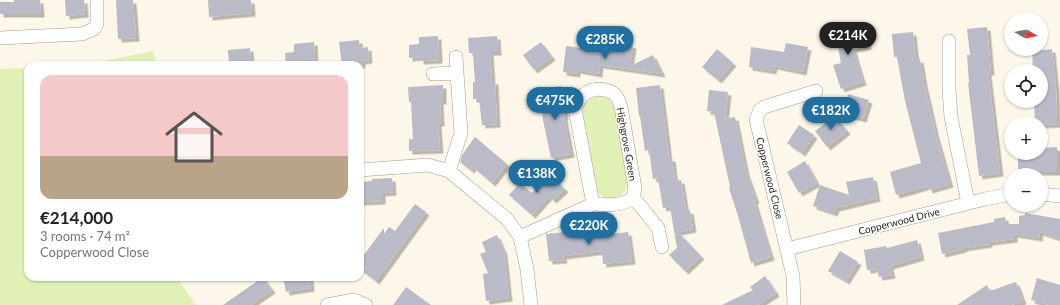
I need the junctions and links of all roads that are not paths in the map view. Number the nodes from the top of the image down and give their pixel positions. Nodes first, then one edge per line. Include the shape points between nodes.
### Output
1 (97, 0) edge
2 (0, 38) edge
3 (948, 41) dead end
4 (456, 57) dead end
5 (457, 73) junction
6 (433, 74) dead end
7 (816, 91) dead end
8 (364, 170) edge
9 (450, 171) junction
10 (1004, 195) edge
11 (1048, 195) edge
12 (1060, 196) edge
13 (632, 198) junction
14 (968, 203) junction
15 (593, 204) junction
16 (520, 237) junction
17 (662, 247) dead end
18 (787, 249) junction
19 (327, 305) edge
20 (366, 305) edge
21 (531, 305) edge
22 (794, 305) edge

1 - 2 street via 97,24 94,29 82,34
3 - 14 street via 952,117
4 - 5 street
5 - 6 street
5 - 9 street via 461,133
7 - 18 street, Copperwood Close via 766,106 757,115 757,126
8 - 9 street via 428,165
9 - 16 street via 507,219
10 - 14 street, Copperwood Drive
11 - 12 street
13 - 15 street via 626,202 608,205
13 - 15 street, Highgrove Green via 635,188 621,107 613,93 599,89 587,92 579,99 575,110
13 - 17 street via 658,228
14 - 18 street, Copperwood Drive
15 - 16 street
16 - 21 street
18 - 22 street, Copperwood Close via 793,276
19 - 20 street via 354,300

